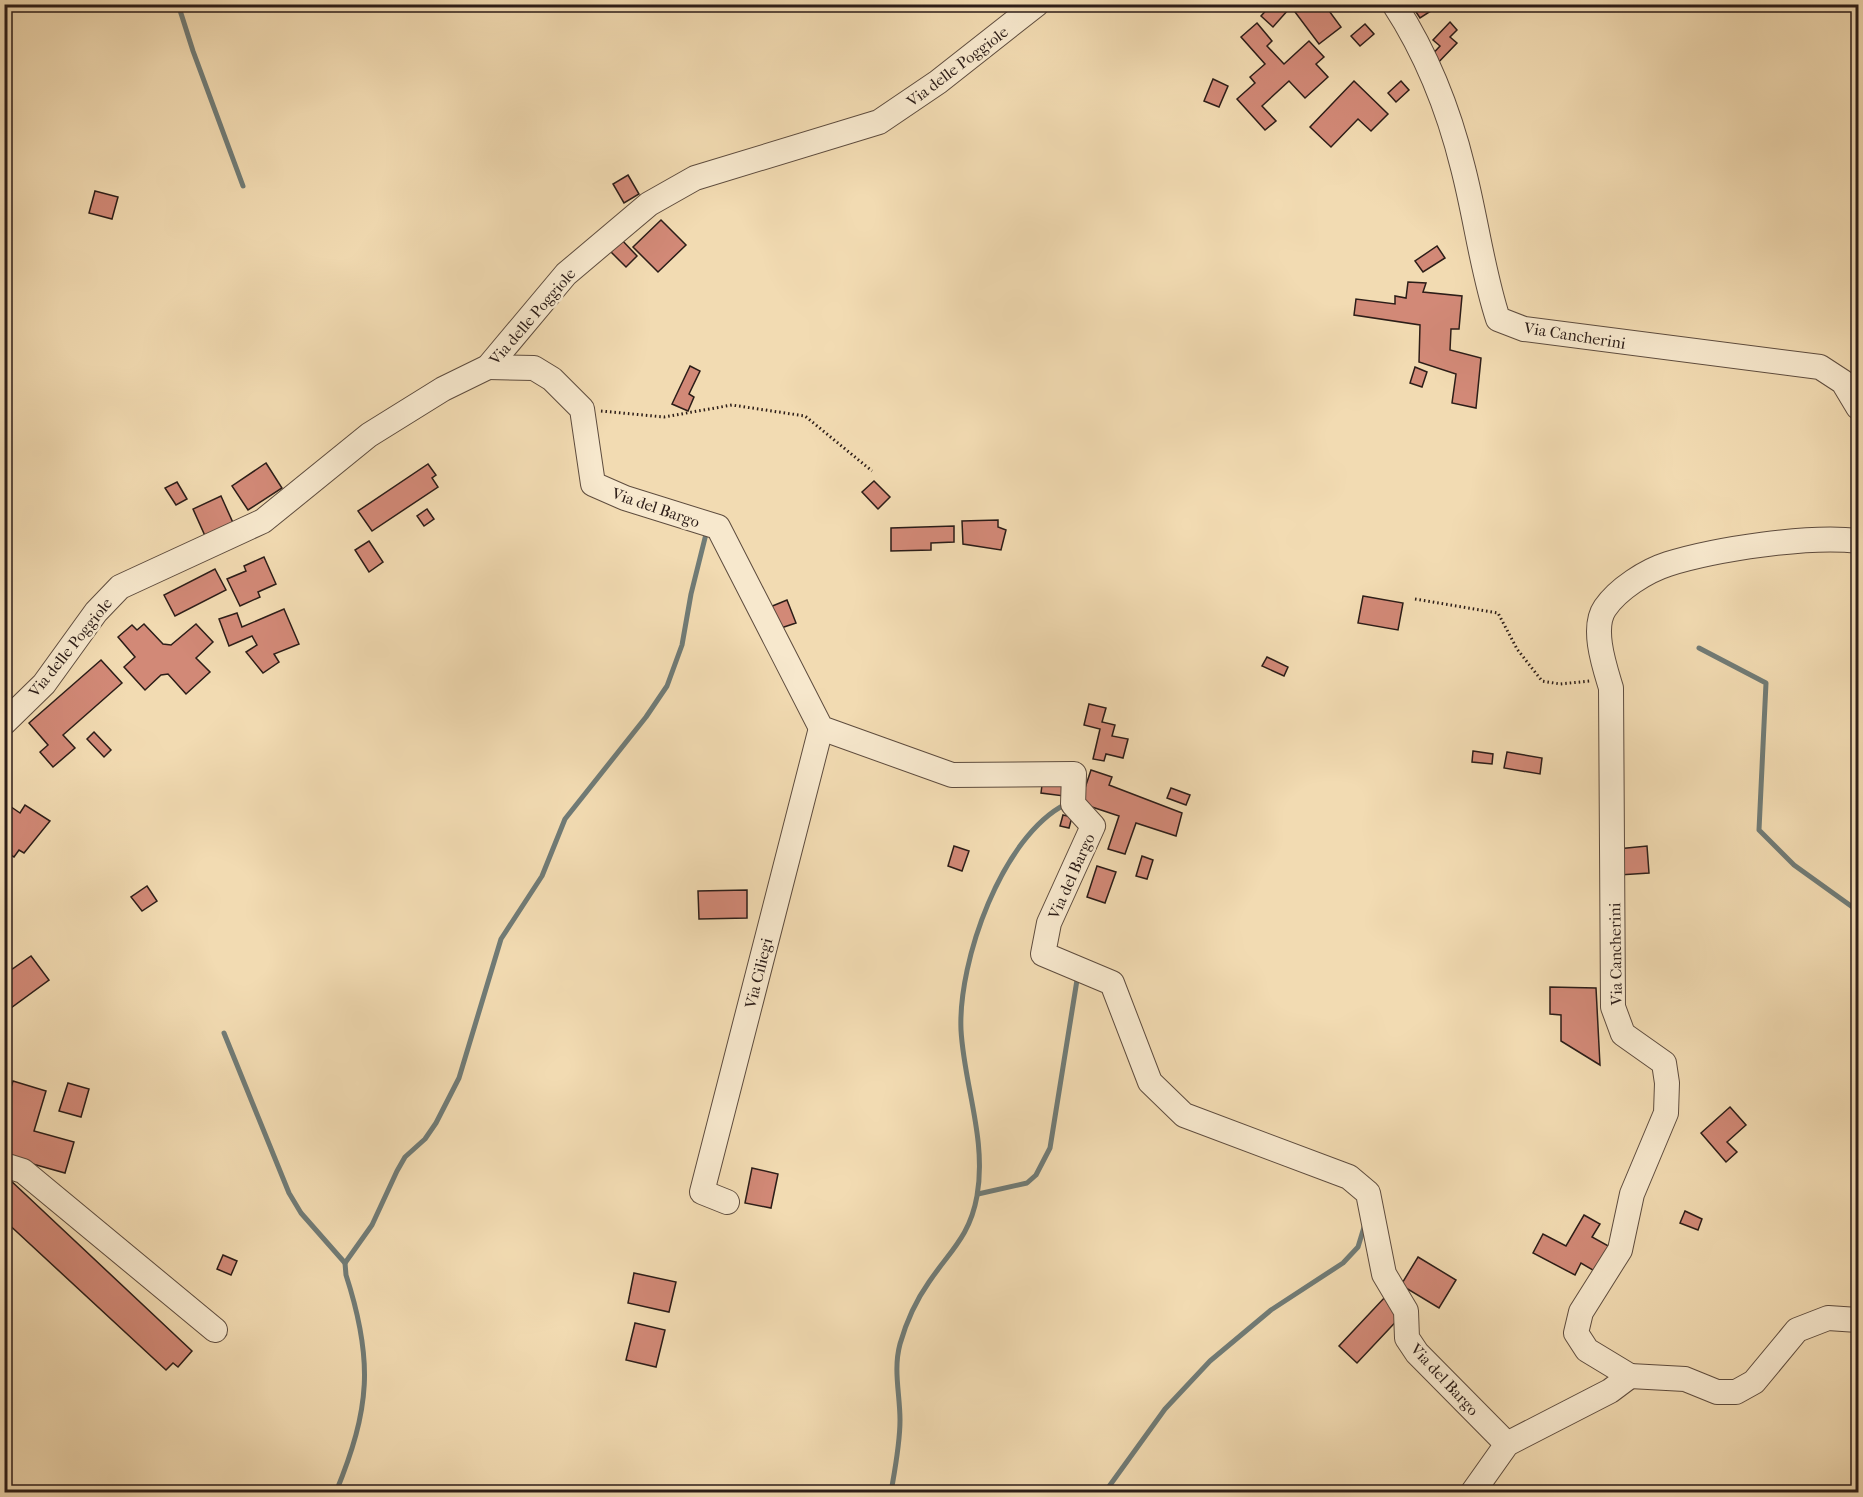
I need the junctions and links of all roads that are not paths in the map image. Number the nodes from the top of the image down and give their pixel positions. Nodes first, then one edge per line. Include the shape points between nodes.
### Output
1 (1037, 4) edge
2 (1394, 4) edge
3 (488, 367) junction
4 (1858, 407) edge
5 (1858, 541) edge
6 (4, 723) edge
7 (821, 728) junction
8 (4, 1165) edge
9 (727, 1202) dead end
10 (1858, 1320) edge
11 (215, 1330) dead end
12 (1630, 1377) junction
13 (1507, 1444) junction
14 (1473, 1492) edge

1 - 3 street, Via delle Poggiole via 938,82 879,122 695,178 649,204 566,274
2 - 4 street, Via Cancherini via 1440,96 1463,166 1498,319 1524,329 1820,367 1843,382
3 - 6 street, Via delle Poggiole via 443,389 369,435 262,521 120,587 96,612 44,684
3 - 7 street, Via del Bargo via 534,368 552,379 582,409 593,484 718,527
5 - 12 street, Via Cancherini via 1838,538 1745,548 1666,564 1632,582 1604,610 1598,646 1611,688 1613,1007 1623,1034 1664,1063 1666,1113 1632,1194 1620,1250 1581,1312 1576,1333 1587,1350
7 - 9 street, Via Ciliegi via 702,1192
7 - 13 street, Via del Bargo via 952,775 1074,774 1073,804 1093,826 1049,923 1043,954 1112,982 1150,1082 1184,1115 1349,1177 1368,1194 1384,1274 1406,1311 1407,1338 1417,1353
8 - 11 street via 23,1171
10 - 12 street via 1828,1318 1797,1330 1754,1382 1736,1392 1717,1392 1685,1379
12 - 13 street
13 - 14 street

